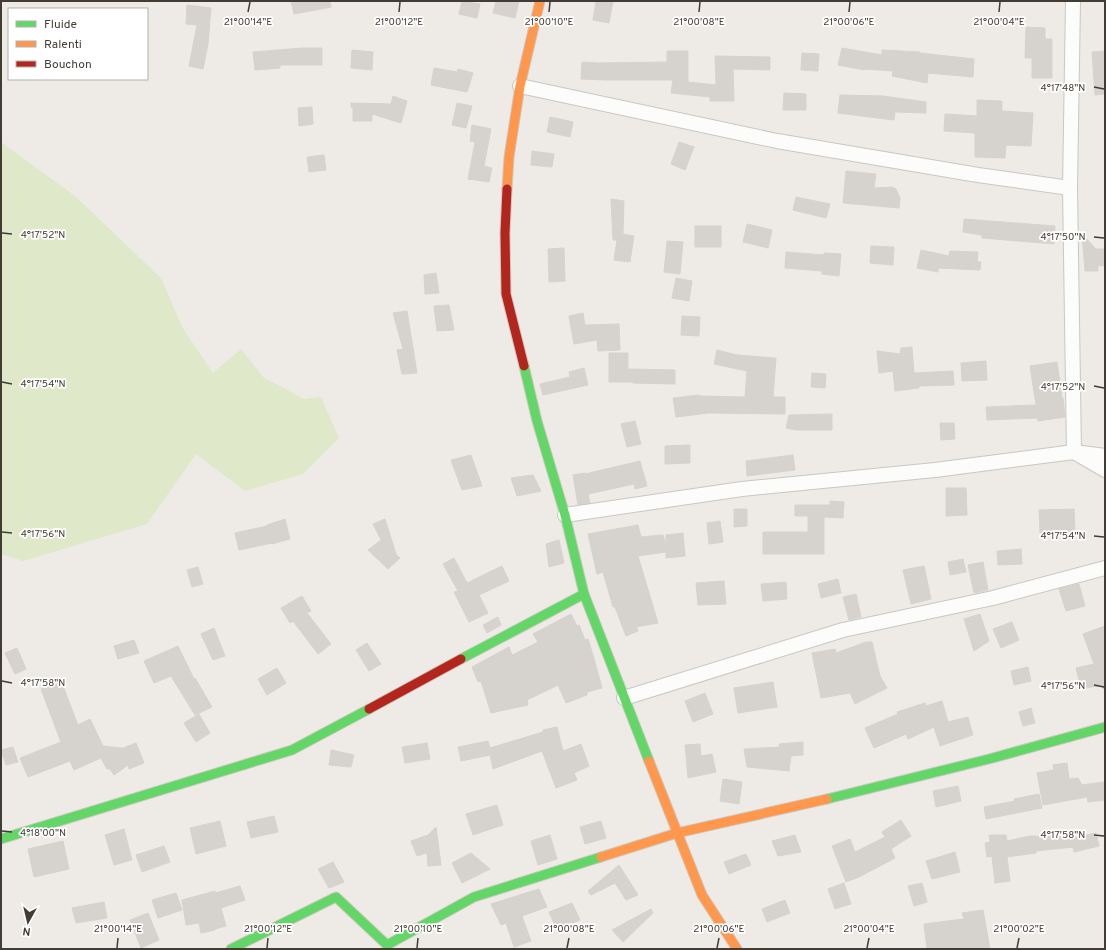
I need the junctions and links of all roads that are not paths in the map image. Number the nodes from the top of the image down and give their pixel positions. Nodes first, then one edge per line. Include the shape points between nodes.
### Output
1 (540, 1) edge
2 (1073, 1) edge
3 (520, 86) junction
4 (1070, 188) junction
5 (1074, 452) junction
6 (1105, 456) edge
7 (1105, 470) edge
8 (565, 515) junction
9 (1105, 568) edge
10 (584, 594) junction
11 (624, 698) junction
12 (1105, 727) edge
13 (677, 833) junction
14 (1, 839) edge
15 (231, 949) edge
16 (737, 949) edge

1 - 3 street
2 - 4 street
3 - 4 street via 777,141
3 - 8 street via 510,157 504,233 506,294 537,421
4 - 5 street
5 - 6 street
5 - 7 street
5 - 8 street via 935,470 742,489
8 - 10 street
9 - 11 street via 992,598 843,630
10 - 11 street
10 - 14 street via 292,750
11 - 13 street
12 - 13 street via 857,792
13 - 15 street via 474,897 387,945 336,897
13 - 16 street via 702,895

